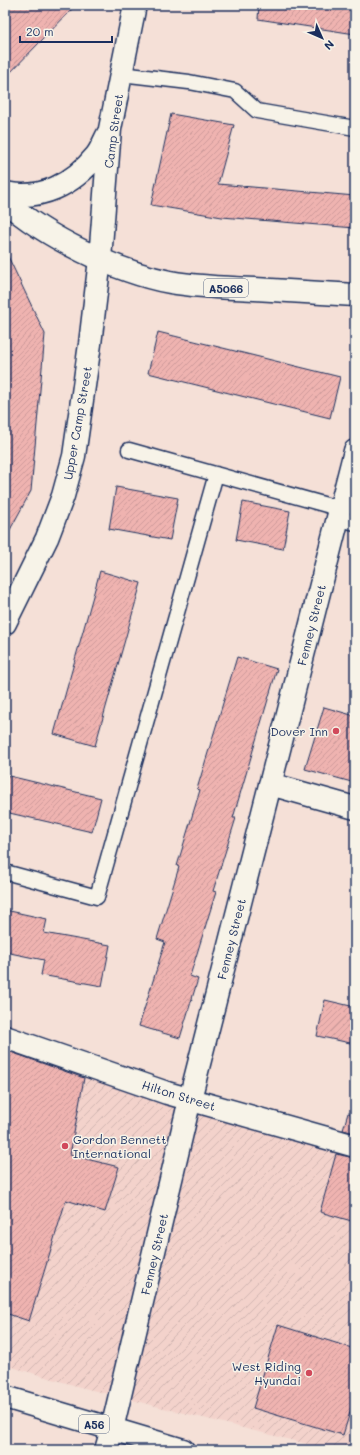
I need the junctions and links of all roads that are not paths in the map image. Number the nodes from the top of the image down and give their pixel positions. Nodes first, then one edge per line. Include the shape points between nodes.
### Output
1 (134, 5) edge
2 (121, 74) junction
3 (355, 128) edge
4 (110, 129) junction
5 (5, 193) edge
6 (5, 201) edge
7 (100, 259) junction
8 (355, 295) edge
9 (129, 450) dead end
10 (355, 451) edge
11 (216, 474) junction
12 (345, 517) edge
13 (5, 623) edge
14 (270, 784) junction
15 (355, 808) edge
16 (5, 872) edge
17 (5, 1037) edge
18 (190, 1100) junction
19 (355, 1146) edge
20 (5, 1398) edge
21 (112, 1429) junction
22 (106, 1450) edge
23 (182, 1450) edge

1 - 2 main road, Camp Street
2 - 3 lane via 189,82 235,91 257,111
2 - 4 main road, Camp Street
4 - 5 main road via 97,155 64,185 47,192 28,195
4 - 7 main road, Camp Street
6 - 7 main road, A5066 via 39,226
7 - 8 main road, A5066 via 143,275 204,286
7 - 13 main road, Upper Camp Street via 74,456 63,496 47,538
9 - 11 lane
10 - 12 main road, Fenney Street
11 - 12 lane
11 - 16 lane via 97,898
12 - 14 main road, Fenney Street
14 - 15 main road
14 - 18 main road, Fenney Street
17 - 18 main road, Hilton Street
18 - 19 main road, Hilton Street
18 - 21 main road, Fenney Street
20 - 21 main road, A56
21 - 22 main road, Fenney Street
21 - 23 main road, A56

